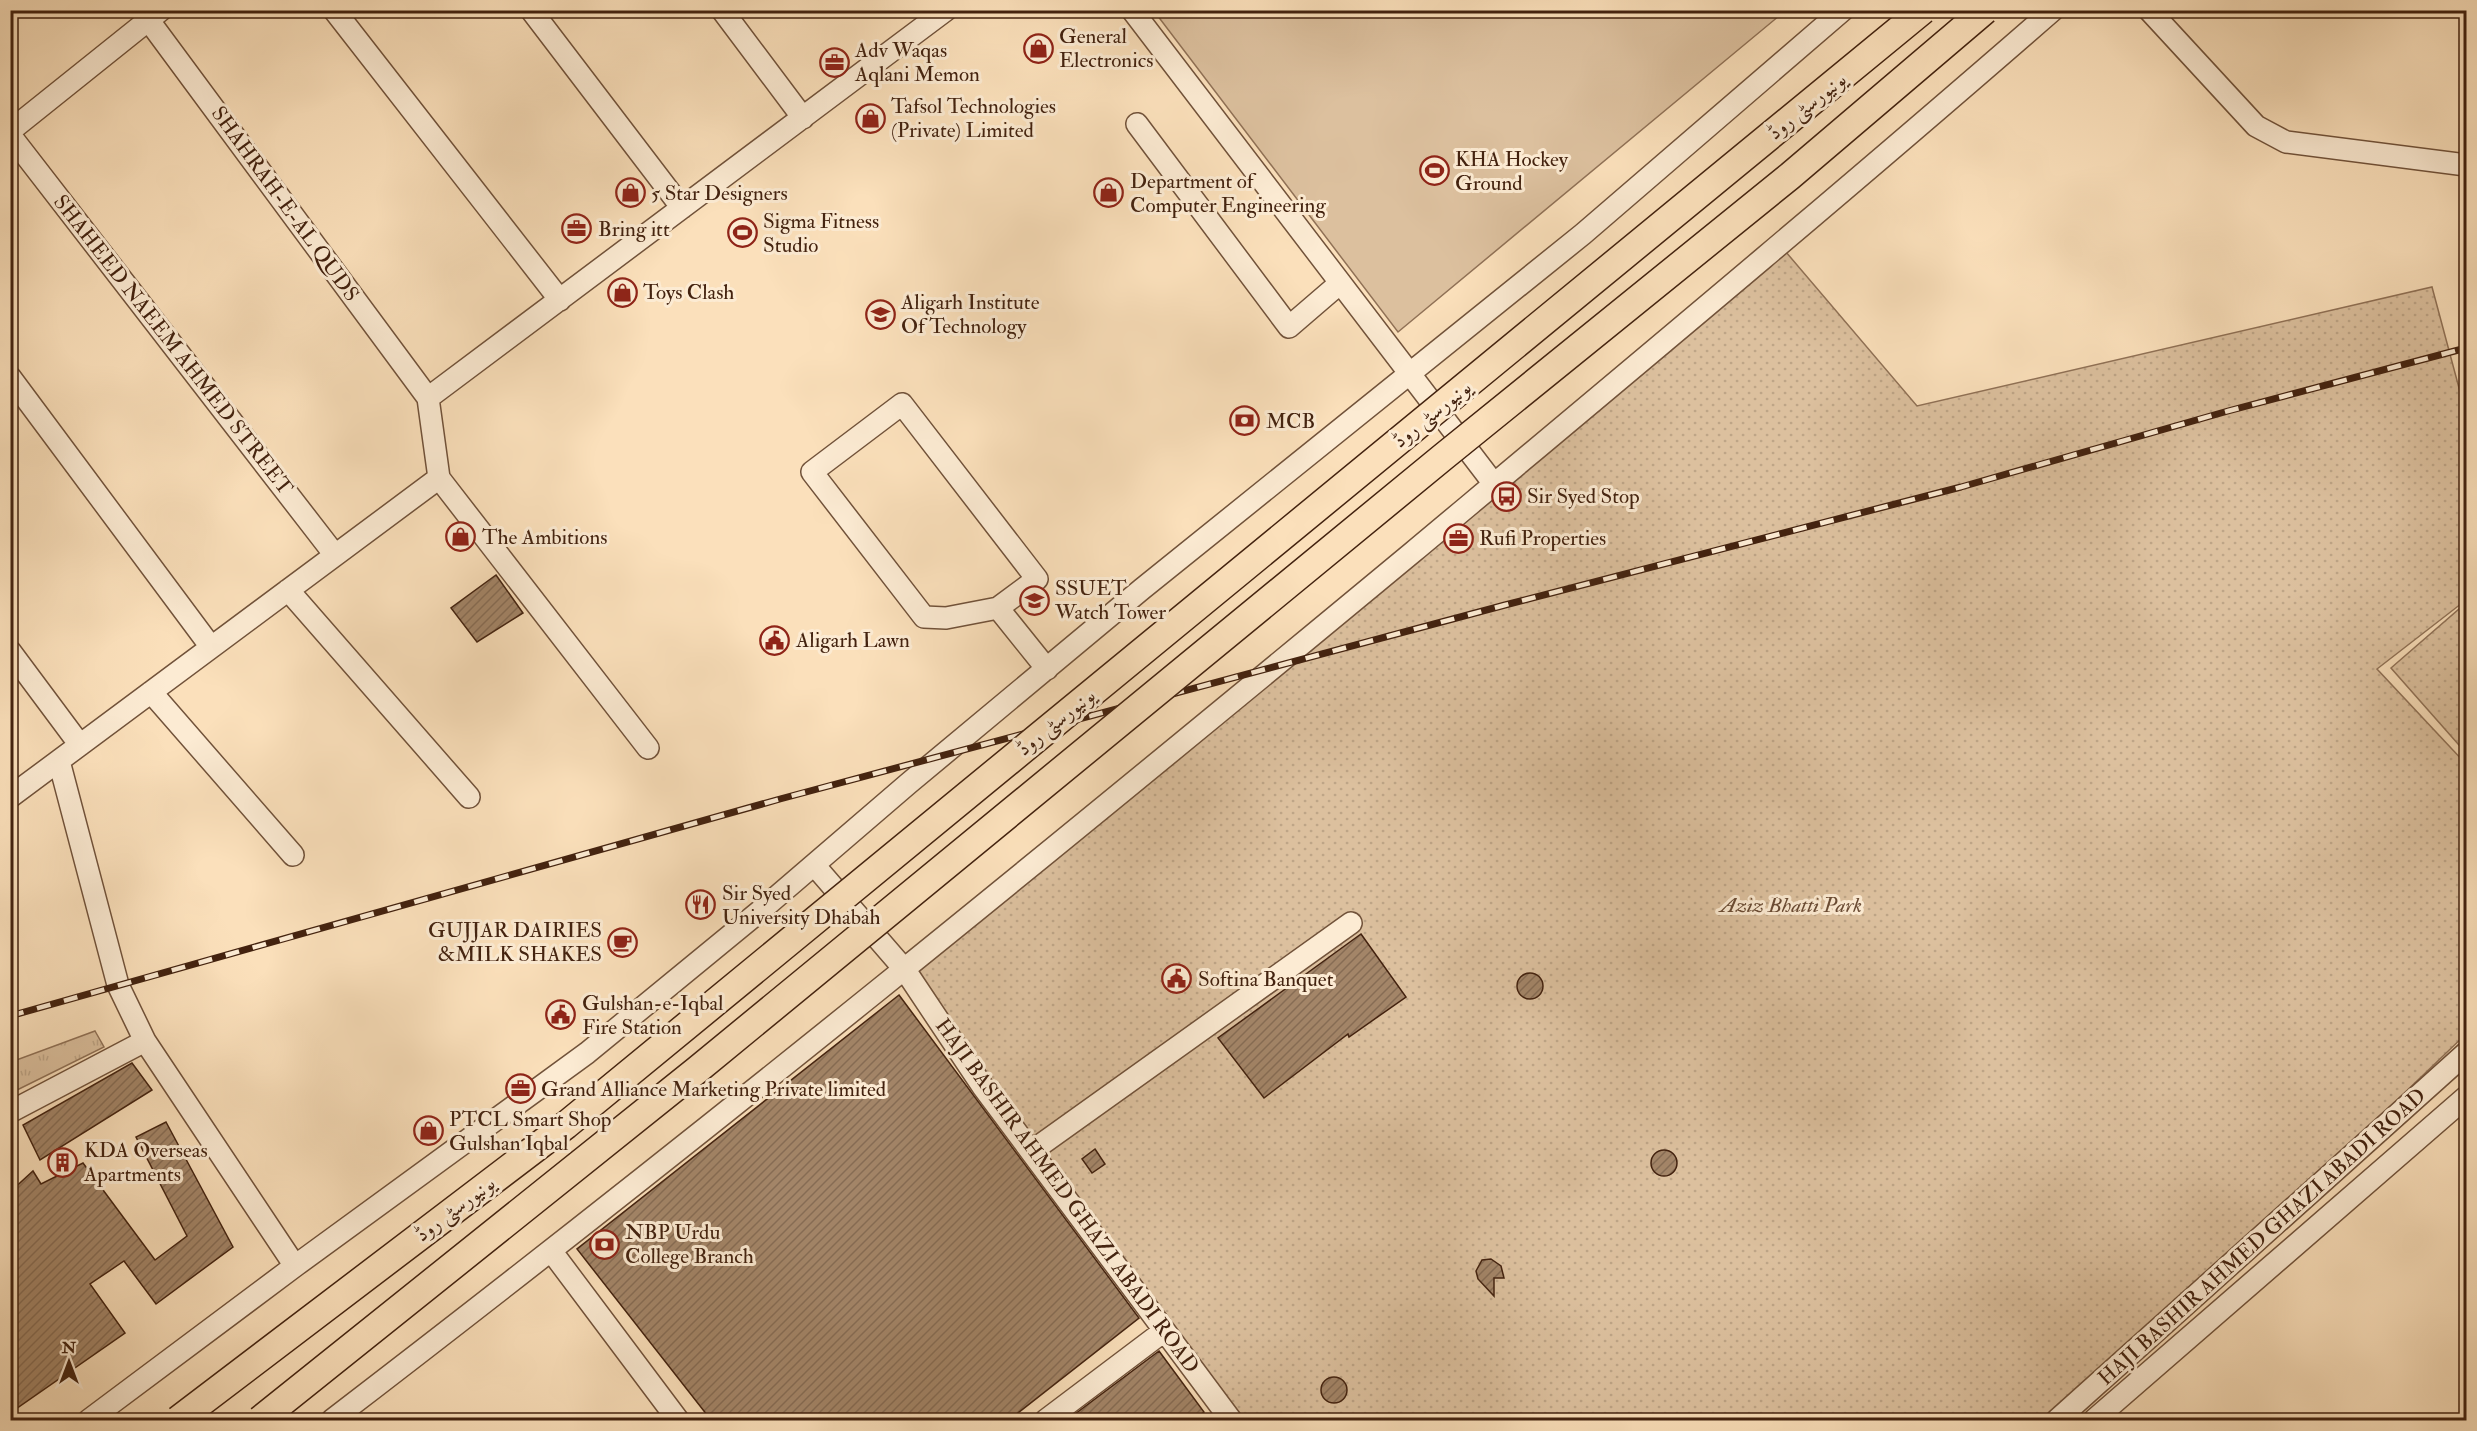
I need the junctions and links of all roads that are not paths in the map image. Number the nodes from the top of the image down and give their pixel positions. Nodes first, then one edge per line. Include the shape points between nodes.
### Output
1 (334, 10) edge
2 (531, 10) edge
3 (722, 10) edge
4 (1132, 10) edge
5 (1843, 10) edge
6 (1923, 10) edge
7 (1985, 10) edge
8 (2053, 10) edge
9 (2149, 10) edge
10 (150, 14) edge
11 (934, 14) edge
12 (803, 118) junction
13 (1137, 124) dead end
14 (10, 133) edge
15 (2466, 165) edge
16 (682, 208) junction
17 (1339, 284) junction
18 (560, 300) junction
19 (1408, 375) junction
20 (10, 377) edge
21 (428, 398) junction
22 (439, 478) junction
23 (1494, 484) junction
24 (335, 555) junction
25 (288, 590) junction
26 (998, 608) junction
27 (211, 647) junction
28 (10, 651) edge
29 (1047, 669) junction
30 (151, 692) junction
31 (80, 745) junction
32 (648, 748) dead end
33 (59, 761) junction
34 (10, 797) edge
35 (469, 797) dead end
36 (293, 855) dead end
37 (814, 866) junction
38 (1351, 923) dead end
39 (905, 970) junction
40 (145, 1041) junction
41 (2466, 1053) edge
42 (2466, 1097) edge
43 (10, 1112) edge
44 (1032, 1151) junction
45 (552, 1252) junction
46 (295, 1266) junction
47 (1164, 1331) junction
48 (89, 1420) edge
49 (178, 1420) edge
50 (260, 1420) edge
51 (332, 1420) edge
52 (678, 1420) edge
53 (1046, 1420) edge
54 (1231, 1420) edge
55 (2057, 1420) edge
56 (2094, 1420) edge

1 - 18 street
2 - 16 street
3 - 12 street
4 - 17 street
5 - 19 street via 1583,234
6 - 49 main road, یونیورسٹی روڈ, bridge via 566,1125
7 - 50 main road, یونیورسٹی روڈ, bridge via 1790,176 697,1070
8 - 23 street via 1862,177
9 - 15 street via 2256,126 2286,142
10 - 14 street
10 - 21 street, SHAHRAH-E-AL QUDS
11 - 12 street
12 - 16 street
13 - 17 street via 1289,327
14 - 24 street, SHAHEED NAEEM AHMED STREET
16 - 18 street
17 - 19 street
18 - 21 street
19 - 23 street
19 - 29 street
20 - 27 street
21 - 22 street
22 - 24 street
22 - 32 street
23 - 39 street
24 - 25 street
25 - 27 street
25 - 35 street
26 - 26 street via 1037,579 902,404 812,472 924,616 946,618
26 - 29 street
27 - 30 street
28 - 31 street
29 - 37 street
30 - 31 street
30 - 36 street
31 - 33 street
33 - 34 street
33 - 40 street via 118,986
37 - 39 street, HAJI BASHIR AHMED GHAZI ABADI ROAD
37 - 46 street via 587,1053
38 - 44 street
39 - 44 street, HAJI BASHIR AHMED GHAZI ABADI ROAD
39 - 45 street
40 - 43 street
40 - 46 street
41 - 55 street, HAJI BASHIR AHMED GHAZI ABADI ROAD
42 - 56 street, HAJI BASHIR AHMED GHAZI ABADI ROAD
44 - 47 street, HAJI BASHIR AHMED GHAZI ABADI ROAD
45 - 51 street
45 - 52 street
46 - 48 street
47 - 53 street
47 - 54 street, HAJI BASHIR AHMED GHAZI ABADI ROAD

